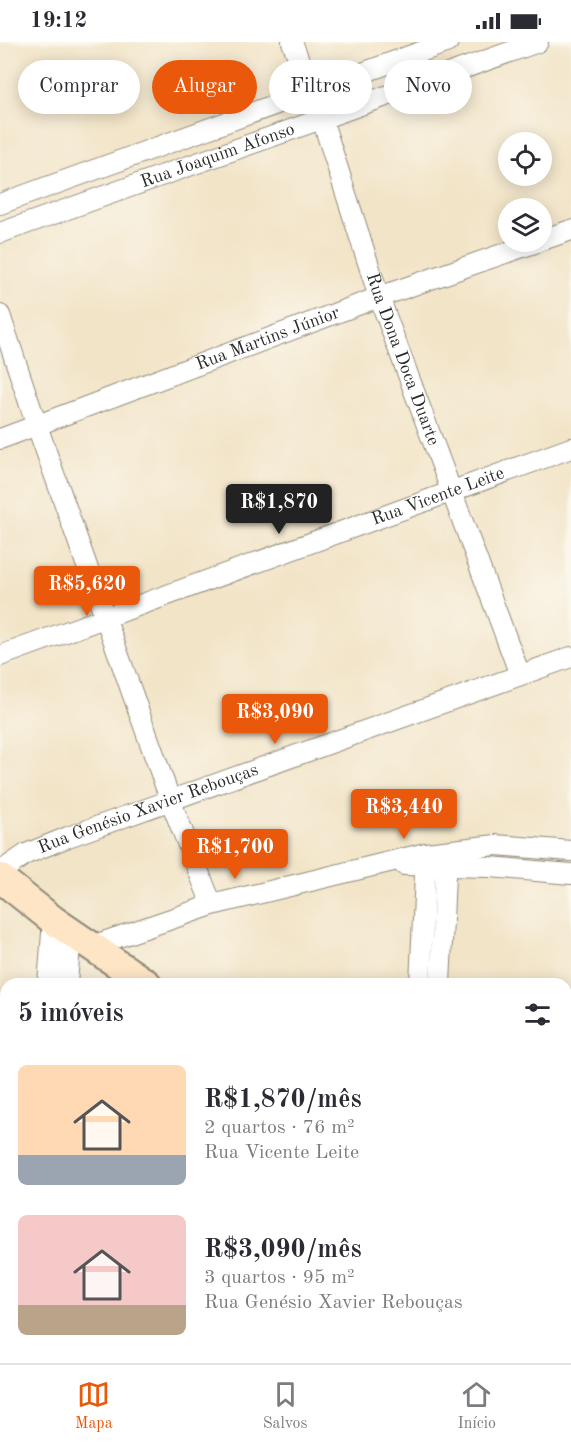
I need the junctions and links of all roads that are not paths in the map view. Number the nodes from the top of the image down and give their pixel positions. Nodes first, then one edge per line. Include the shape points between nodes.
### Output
1 (292, 42) edge
2 (448, 42) edge
3 (538, 42) edge
4 (299, 60) edge
5 (372, 70) edge
6 (269, 107) edge
7 (320, 114) edge
8 (322, 119) junction
9 (0, 204) edge
10 (571, 230) edge
11 (0, 233) edge
12 (552, 237) edge
13 (508, 252) edge
14 (380, 297) junction
15 (0, 315) edge
16 (37, 426) junction
17 (0, 439) edge
18 (571, 448) edge
19 (451, 494) junction
20 (107, 616) junction
21 (0, 656) edge
22 (571, 657) edge
23 (520, 675) junction
24 (171, 802) junction
25 (571, 851) edge
26 (436, 859) junction
27 (0, 872) edge
28 (571, 874) edge
29 (0, 878) edge
30 (0, 899) edge
31 (212, 906) junction
32 (67, 938) junction
33 (50, 978) edge
34 (68, 978) edge
35 (106, 978) edge
36 (137, 978) edge
37 (421, 978) edge
38 (440, 978) edge

1 - 4 street, Rua Dona Doca Duarte
2 - 5 street, Rua Joaquim Afonso
3 - 8 street, Rua Joaquim Afonso
6 - 9 street, Rua Joaquim Afonso
7 - 8 street, Rua Dona Doca Duarte
8 - 11 street, Rua Joaquim Afonso
8 - 14 street, Rua Dona Doca Duarte
10 - 12 street, Rua Martins Júnior
13 - 14 street, Rua Martins Júnior
14 - 16 street, Rua Martins Júnior
14 - 19 street, Rua Dona Doca Duarte
15 - 16 street
16 - 17 street, Rua Martins Júnior
16 - 20 street
18 - 19 street, Rua Vicente Leite
19 - 20 street, Rua Vicente Leite
19 - 23 street, Rua Dona Doca Duarte
20 - 21 street, Rua Vicente Leite
20 - 24 street
22 - 23 street, Rua Genésio Xavier Rebouças
23 - 24 street, Rua Genésio Xavier Rebouças
24 - 27 street, Rua Genésio Xavier Rebouças via 27,854
24 - 31 street
25 - 26 street via 496,845
26 - 28 street
26 - 31 street via 341,873
26 - 37 street
26 - 38 street
29 - 32 main road
30 - 32 main road
31 - 32 street
32 - 33 street
32 - 34 street
32 - 35 main road
32 - 36 main road

